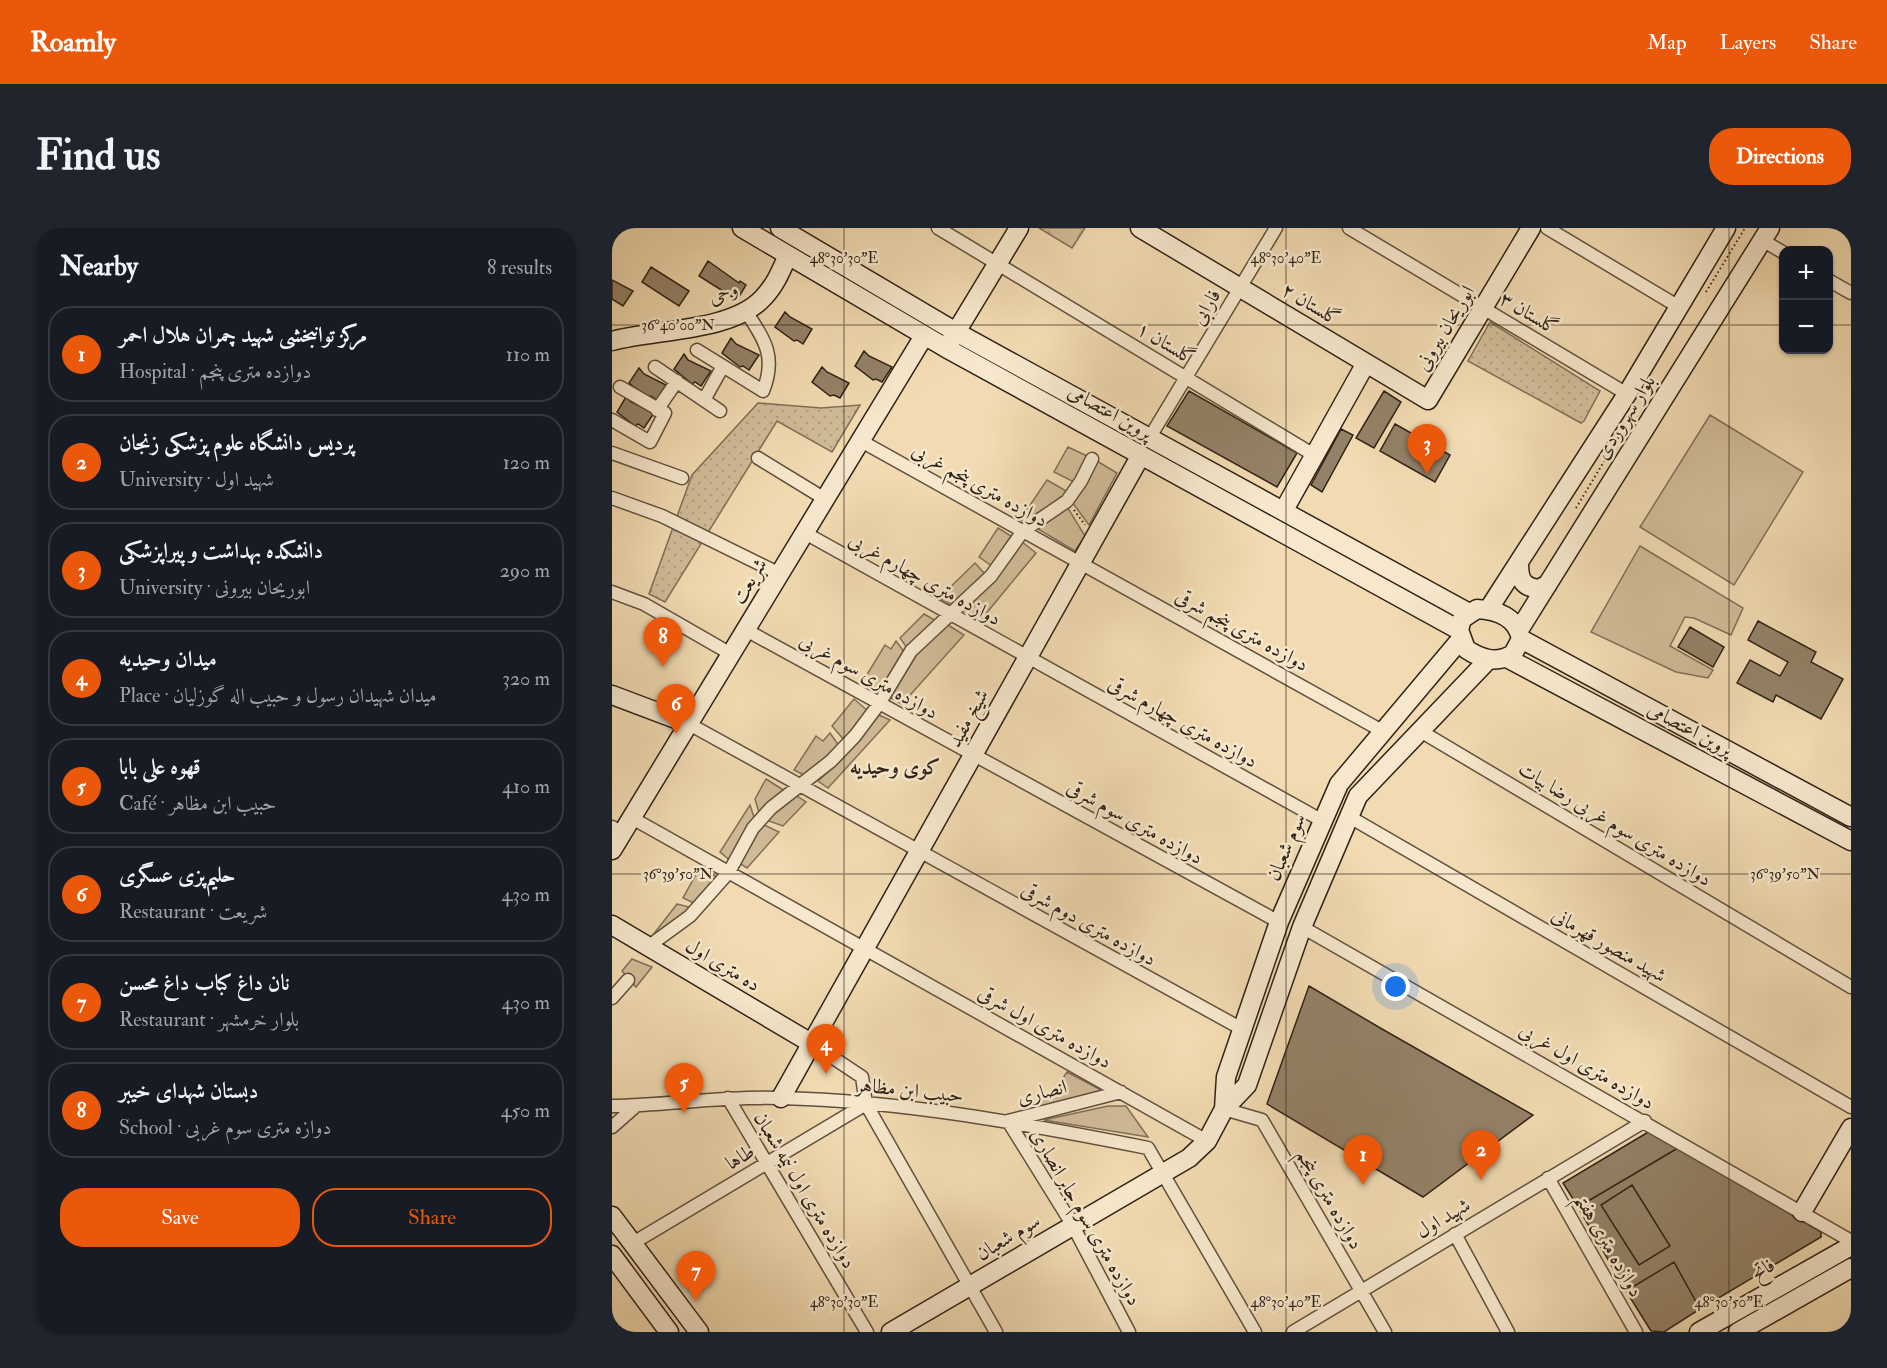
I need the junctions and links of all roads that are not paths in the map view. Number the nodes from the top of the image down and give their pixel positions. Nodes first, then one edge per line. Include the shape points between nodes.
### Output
1 (742, 228) edge
2 (780, 228) edge
3 (938, 228) edge
4 (1019, 228) edge
5 (1140, 228) edge
6 (1276, 228) edge
7 (1349, 228) edge
8 (1532, 228) edge
9 (1547, 228) edge
10 (1726, 228) edge
11 (1766, 234) edge
12 (1779, 248) edge
13 (788, 255) junction
14 (997, 264) junction
15 (1833, 283) edge
16 (1240, 288) junction
17 (1851, 293) edge
18 (1679, 307) junction
19 (1483, 308) junction
20 (745, 310) junction
21 (956, 332) junction
22 (924, 336) junction
23 (612, 341) edge
24 (946, 348) junction
25 (697, 350) dead end
26 (1366, 363) junction
27 (723, 366) junction
28 (656, 367) dead end
29 (1186, 378) junction
30 (677, 381) junction
31 (620, 387) dead end
32 (1627, 394) junction
33 (704, 400) junction
34 (657, 410) junction
35 (720, 411) dead end
36 (612, 420) edge
37 (1150, 437) junction
38 (861, 441) junction
39 (612, 453) edge
40 (1141, 455) junction
41 (1314, 455) junction
42 (758, 458) dead end
43 (1092, 459) dead end
44 (682, 478) dead end
45 (612, 498) edge
46 (825, 499) junction
47 (1284, 510) junction
48 (1023, 531) junction
49 (805, 533) junction
50 (1081, 563) junction
51 (1519, 563) junction
52 (780, 574) junction
53 (1548, 584) junction
54 (612, 592) edge
55 (1488, 610) junction
56 (1469, 613) junction
57 (951, 615) junction
58 (746, 630) junction
59 (1520, 634) junction
60 (1459, 635) junction
61 (731, 654) junction
62 (1027, 658) junction
63 (1507, 658) junction
64 (1488, 660) junction
65 (1437, 667) junction
66 (1464, 685) junction
67 (612, 696) edge
68 (879, 704) junction
69 (688, 724) junction
70 (1384, 732) junction
71 (1422, 732) junction
72 (973, 756) junction
73 (798, 785) junction
74 (1348, 816) junction
75 (1851, 817) edge
76 (1321, 820) junction
77 (622, 826) edge
78 (1851, 841) edge
79 (612, 850) edge
80 (918, 853) junction
81 (729, 872) junction
82 (1278, 922) junction
83 (612, 924) edge
84 (1302, 927) junction
85 (649, 946) junction
86 (864, 948) junction
87 (628, 980) dead end
88 (1851, 987) edge
89 (612, 998) edge
90 (1242, 1029) junction
91 (811, 1043) junction
92 (1121, 1092) junction
93 (728, 1098) junction
94 (781, 1098) junction
95 (866, 1104) junction
96 (638, 1105) junction
97 (612, 1106) edge
98 (1851, 1107) edge
99 (1224, 1109) junction
100 (1008, 1121) junction
101 (1644, 1121) junction
102 (612, 1127) edge
103 (1851, 1128) edge
104 (1206, 1141) junction
105 (767, 1164) junction
106 (1164, 1172) junction
107 (1548, 1178) junction
108 (1802, 1212) junction
109 (612, 1216) edge
110 (1072, 1224) junction
111 (1455, 1234) junction
112 (1851, 1241) edge
113 (633, 1243) junction
114 (1851, 1246) edge
115 (613, 1257) edge
116 (1851, 1268) edge
117 (969, 1286) junction
118 (1360, 1290) junction
119 (669, 1332) edge
120 (699, 1332) edge
121 (867, 1332) edge
122 (891, 1332) edge
123 (996, 1332) edge
124 (1129, 1332) edge
125 (1256, 1332) edge
126 (1293, 1332) edge
127 (1385, 1332) edge
128 (1508, 1332) edge
129 (1636, 1332) edge
130 (1700, 1332) edge
131 (1738, 1332) edge

1 - 13 main road, پروین اعتصامی
2 - 21 main road, پروین اعتصامی
3 - 14 street, گلستان ۱
4 - 14 main road
5 - 16 main road, گلستان ۲
6 - 16 street, فارابی
7 - 19 street, گلستان ۳
8 - 19 main road, ابوریحان بیرونی
9 - 18 street
10 - 18 main road, بلوار سهروردی
11 - 12 street
11 - 53 main road, بلوار سهروردی
13 - 20 main road, وحی via 774,285 761,301
13 - 22 main road, پروین اعتصامی
14 - 21 main road
14 - 29 street, گلستان ۱
15 - 17 street
16 - 26 main road, گلستان ۲
16 - 29 street, فارابی
18 - 32 main road, بلوار سهروردی
19 - 26 main road, ابوریحان بیرونی via 1428,400
19 - 32 street, گلستان ۳
20 - 23 main road, وحی via 726,320
20 - 27 street via 768,346 770,363 763,391
21 - 24 main road
21 - 37 main road, پروین اعتصامی
22 - 24 main road, پروین اعتصامی
22 - 38 main road, شریعت
24 - 40 main road, پروین اعتصامی
25 - 27 street
26 - 41 main road
27 - 33 street
28 - 30 street
29 - 37 street, فارابی
29 - 41 street, گلستان ۱
30 - 33 street
30 - 34 street
31 - 34 street
32 - 51 main road, بلوار سهروردی
33 - 35 street
34 - 36 street via 665,413 651,442
37 - 47 main road, پروین اعتصامی
38 - 46 main road, شریعت
38 - 48 street, دوازده متری پنجم غربی
39 - 44 street
40 - 50 main road, شیخ مفید
40 - 60 main road, پروین اعتصامی
41 - 47 main road
42 - 46 street
43 - 48 street via 1067,501
45 - 52 street via 662,516
46 - 49 main road, شریعت
47 - 56 main road, پروین اعتصامی
48 - 50 street, دوازده متری پنجم غربی
48 - 57 street via 991,576
49 - 52 main road, شریعت
49 - 57 street, دوازده متری چهارم غربی
50 - 62 main road, شیخ مفید
50 - 70 street, دوازده متری پنجم شرقی
51 - 53 main road via 1524,584 1539,589
51 - 55 main road, بلوار سهروردی
52 - 58 main road, شریعت
53 - 59 main road, بلوار سهروردی
54 - 61 street via 644,604
55 - 56 main road
55 - 59 main road via 1508,618
56 - 60 main road via 1462,619
57 - 62 street, دوازده متری چهارم غربی
57 - 68 street via 911,651
58 - 61 main road, شریعت
58 - 68 street, دوازده متری سوم غربی
59 - 63 main road via 1519,647
59 - 75 main road, پروین اعتصامی
60 - 64 main road via 1466,649
60 - 65 main road, سوم شعبان
61 - 69 main road, شریعت
62 - 72 main road, شیخ مفید
62 - 76 street, دوازده متری چهارم شرقی
63 - 64 main road
63 - 78 main road, پروین اعتصامی
64 - 66 main road, سوم شعبان
65 - 66 main road via 1457,666
65 - 70 main road, سوم شعبان
66 - 71 main road, سوم شعبان
67 - 69 main road
68 - 72 street, دوازده متری سوم غربی
68 - 73 street via 831,761
69 - 73 street, دوازده متری دوم شرقی
69 - 77 main road, شریعت
70 - 76 main road, سوم شعبان via 1339,784
71 - 74 main road, سوم شعبان via 1376,775 1358,796
71 - 88 street, دوازده متری سوم غربی رضا بیات
72 - 80 main road, شیخ مفید
72 - 82 street, دوازده متری سوم شرقی
73 - 80 street, دوازده متری دوم شرقی
73 - 81 street via 753,828
74 - 84 main road, سوم شعبان
74 - 98 street, شهید منصور قهرمانی
76 - 82 main road, سوم شعبان
77 - 79 main road, شریعت
77 - 81 street
80 - 86 main road, شیخ مفید
80 - 90 street, دوازده متری دوم شرقی
81 - 85 street via 690,916
81 - 86 street
82 - 90 main road, سوم شعبان
83 - 85 main road, ده متری اول
84 - 99 main road, سوم شعبان via 1247,1085
84 - 101 street, دوازده متری اول غربی
85 - 91 main road, ده متری اول
86 - 91 main road, شیخ مفید
86 - 92 street, دوازده متری اول شرقی
87 - 89 street
90 - 99 main road, سوم شعبان via 1226,1077
91 - 94 main road, شیخ مفید
91 - 95 street via 862,1077
92 - 100 street, انصاری
92 - 104 street, دوازده متری اول شرقی
93 - 94 street, حبیب ابن مظاهر
93 - 96 street, حبیب ابن مظاهر
93 - 105 street, دوازده متری اول نیمه شعبان
94 - 95 street, حبیب ابن مظاهر
95 - 100 street, حبیب ابن مظاهر
95 - 105 street, طاها
95 - 117 street
96 - 97 street, حبیب ابن مظاهر
96 - 102 street
99 - 104 main road, سوم شعبان
99 - 118 street, دوازده متری پنجم via 1262,1120
100 - 106 street, حبیب ابن مظاهر via 1148,1148
100 - 110 street, دوازده متری سوم جابر انصاری
101 - 107 street, شهید اول
101 - 108 street, دوازده متری اول غربی
103 - 108 main road
104 - 106 main road, سوم شعبان via 1189,1158
105 - 113 street, طاها
105 - 121 street, دوازده متری اول نیمه شعبان
106 - 110 main road, سوم شعبان
106 - 125 street, حبیب ابن مظاهر
107 - 111 street, شهید اول
107 - 129 street, دوازده متری هفتم
108 - 112 street, دوازده متری اول غربی
109 - 113 main road
110 - 117 main road, سوم شعبان
110 - 124 street, دوازده متری سوم جابر انصاری
111 - 118 street, شهید اول
111 - 128 street
113 - 120 main road
114 - 130 main road, فاتح
115 - 119 main road
116 - 131 main road
117 - 122 main road, سوم شعبان
117 - 123 street
118 - 126 street, شهید اول
118 - 127 street, دوازده متری پنجم

